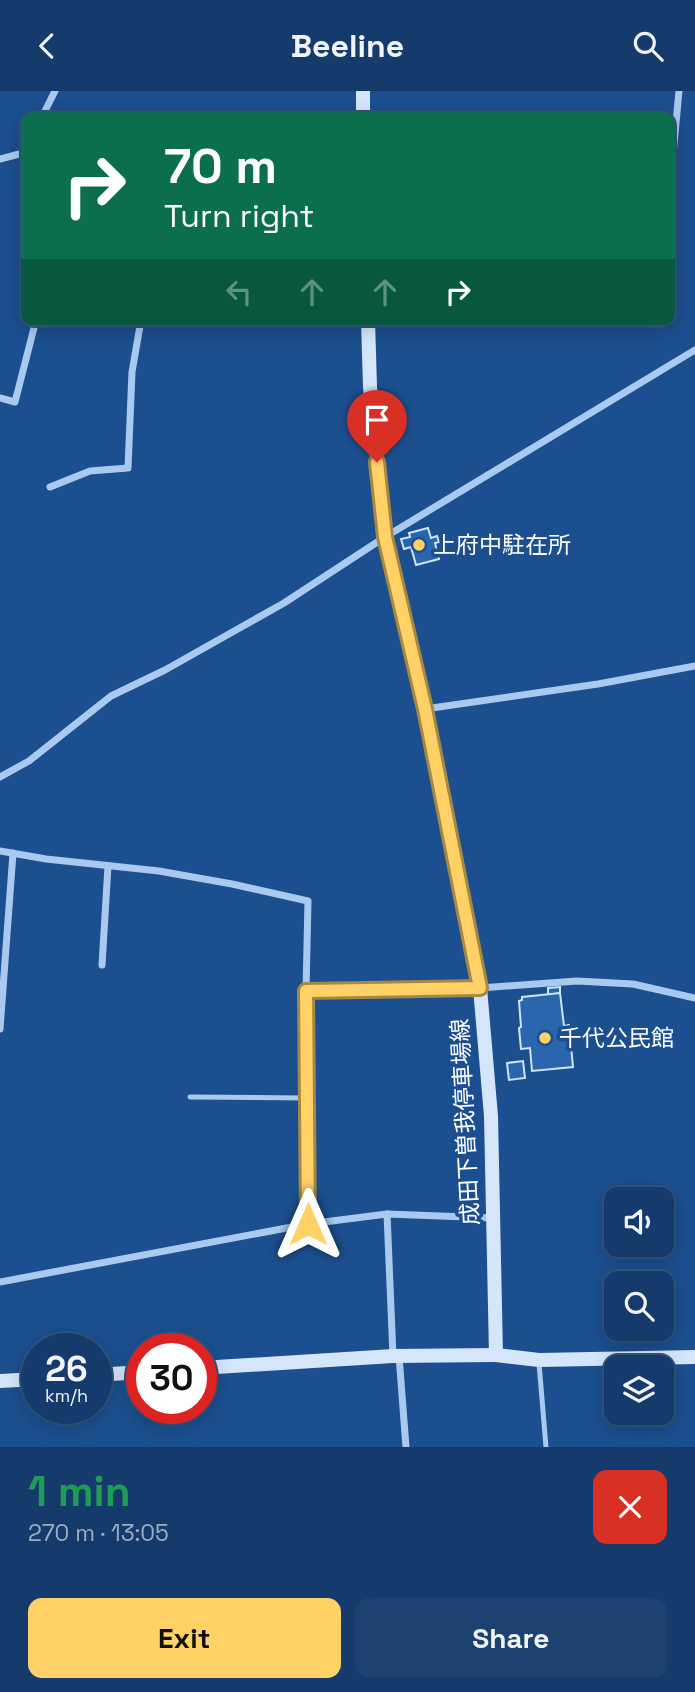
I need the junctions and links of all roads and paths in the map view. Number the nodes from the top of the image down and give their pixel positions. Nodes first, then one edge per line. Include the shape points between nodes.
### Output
1 (55, 91) edge
2 (363, 91) edge
3 (679, 91) edge
4 (44, 112) edge
5 (363, 112) edge
6 (675, 133) edge
7 (21, 151) edge
8 (0, 159) edge
9 (34, 326) edge
10 (140, 326) edge
11 (368, 326) edge
12 (695, 350) edge
13 (0, 398) edge
14 (50, 487) dead end
15 (385, 537) junction
16 (695, 666) edge
17 (425, 709) junction
18 (0, 777) edge
19 (0, 851) edge
20 (13, 853) junction
21 (108, 866) junction
22 (102, 965) dead end
23 (480, 988) junction
24 (306, 991) junction
25 (695, 998) edge
26 (0, 1029) edge
27 (190, 1097) dead end
28 (307, 1098) junction
29 (387, 1214) junction
30 (493, 1218) junction
31 (308, 1224) junction
32 (0, 1282) edge
33 (496, 1355) junction
34 (396, 1356) junction
35 (695, 1357) edge
36 (539, 1360) junction
37 (217, 1367) edge
38 (21, 1379) edge
39 (0, 1381) edge
40 (406, 1447) edge
41 (546, 1447) edge

1 - 4 street
2 - 5 main road
3 - 6 street
7 - 8 street
9 - 13 street via 15,402
10 - 14 street via 132,372 128,468 90,471
11 - 15 main road, 成田下曽我停車場線
12 - 15 street
15 - 17 main road, 成田下曽我停車場線
15 - 18 street via 284,603 111,696 29,761
16 - 17 street
17 - 23 main road, 成田下曽我停車場線
19 - 20 street
20 - 21 street
20 - 26 street
21 - 22 street
21 - 24 street via 159,871 308,901
23 - 24 street
23 - 25 street via 577,981 633,984
23 - 30 main road, 成田下曽我停車場線 via 491,1116
24 - 28 street
27 - 28 lane
28 - 31 street
29 - 30 street
29 - 31 street
29 - 34 street
30 - 33 main road, 成田下曽我停車場線
31 - 32 street
33 - 34 main road
33 - 36 main road
34 - 37 main road
34 - 40 street
35 - 36 main road
36 - 41 lane
38 - 39 main road

